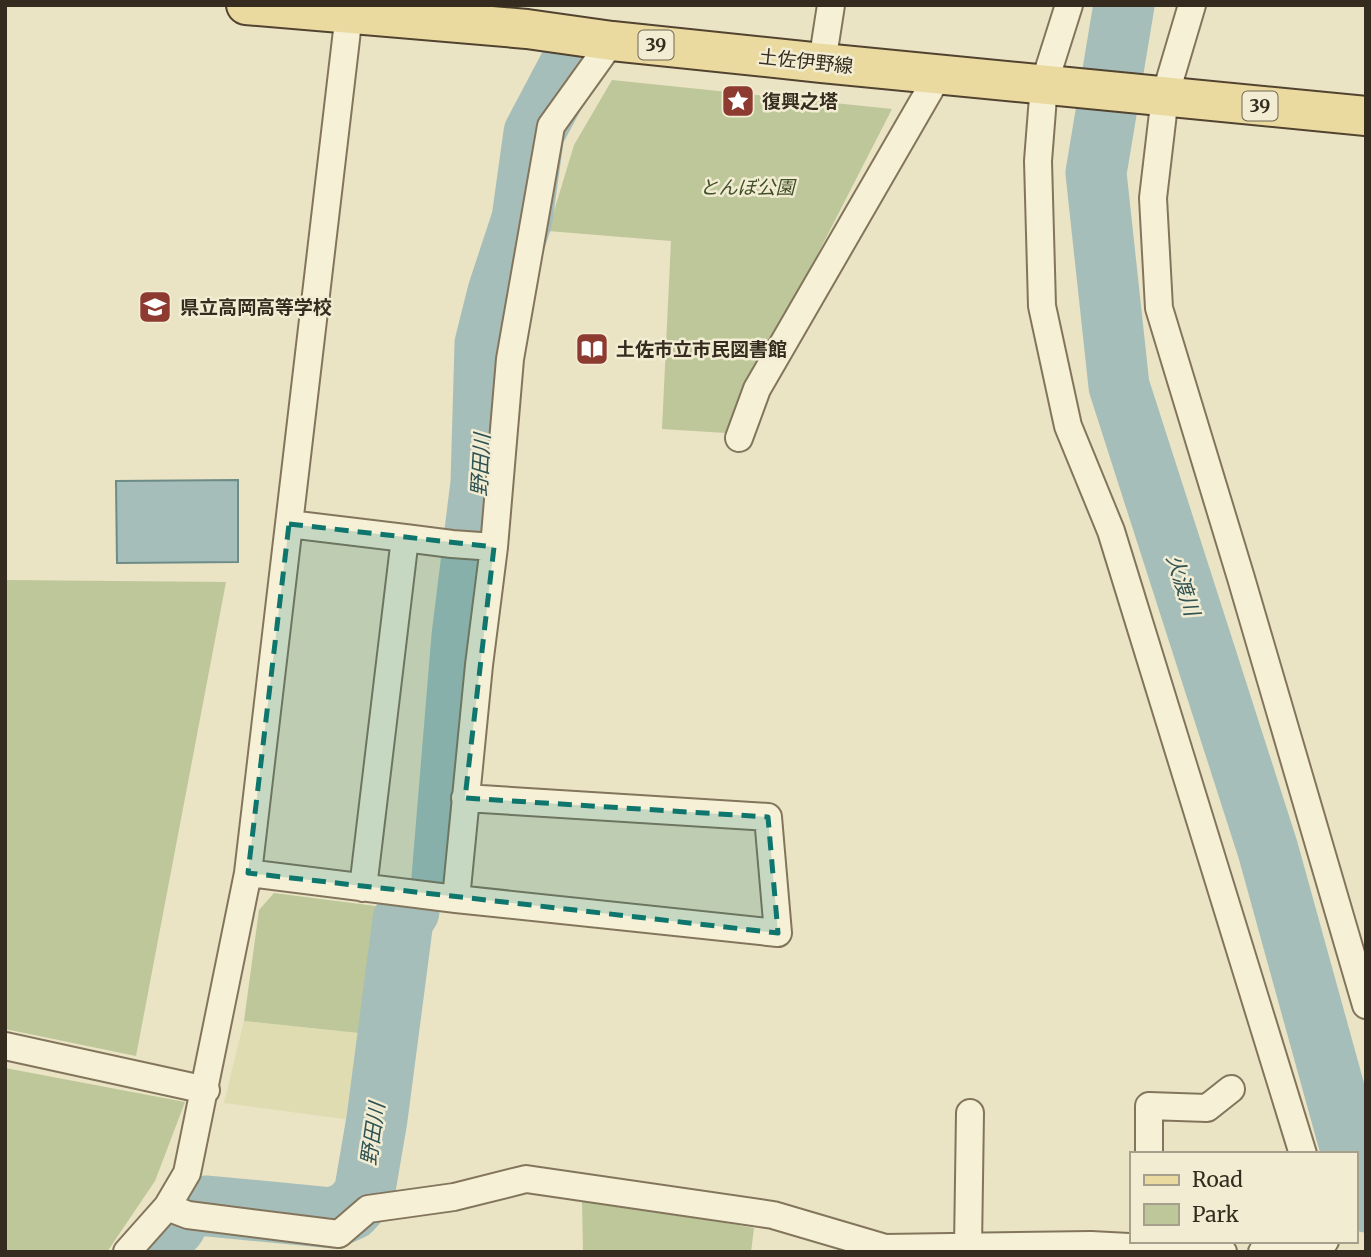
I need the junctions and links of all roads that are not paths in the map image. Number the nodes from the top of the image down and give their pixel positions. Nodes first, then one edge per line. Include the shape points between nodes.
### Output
1 (246, 5) edge
2 (831, 5) edge
3 (1069, 5) edge
4 (1192, 5) edge
5 (350, 10) edge
6 (612, 41) junction
7 (822, 63) junction
8 (939, 74) junction
9 (1055, 85) junction
10 (1159, 96) junction
11 (1366, 116) edge
12 (739, 438) dead end
13 (289, 524) junction
14 (405, 538) junction
15 (494, 547) junction
16 (465, 798) junction
17 (247, 873) junction
18 (363, 888) junction
19 (456, 900) junction
20 (1366, 1005) edge
21 (5, 1046) edge
22 (1231, 1088) dead end
23 (206, 1090) junction
24 (970, 1113) dead end
25 (1149, 1152) edge
26 (1302, 1152) edge
27 (167, 1206) junction
28 (1315, 1243) edge
29 (1150, 1245) edge
30 (968, 1247) junction
31 (885, 1250) edge
32 (127, 1252) edge
33 (1223, 1252) edge
34 (1262, 1252) edge

1 - 5 main road, 土佐伊野線 / 39
2 - 7 street
3 - 9 street
4 - 10 street
5 - 6 main road, 土佐伊野線 / 39
5 - 13 street
6 - 7 main road, 土佐伊野線 / 39
6 - 15 street via 551,126 510,359
7 - 8 main road, 土佐伊野線 / 39
8 - 9 main road, 土佐伊野線 / 39
8 - 12 street via 757,389
9 - 10 main road, 土佐伊野線 / 39
9 - 26 street via 1038,161 1042,306 1068,426 1111,531
10 - 11 main road, 土佐伊野線 / 39
10 - 20 street via 1153,198 1159,308
13 - 14 street
13 - 17 street
14 - 15 street
14 - 18 street
15 - 16 street
16 - 19 street
16 - 19 street via 768,817 778,933
17 - 18 street
17 - 23 street
18 - 19 street
21 - 23 street
22 - 25 street via 1207,1108 1149,1106
23 - 27 street via 187,1173
24 - 30 street
27 - 31 street via 188,1215 339,1234 368,1209 454,1197 526,1179 773,1215
27 - 32 street
28 - 34 street
29 - 30 street
29 - 33 street
30 - 31 street

